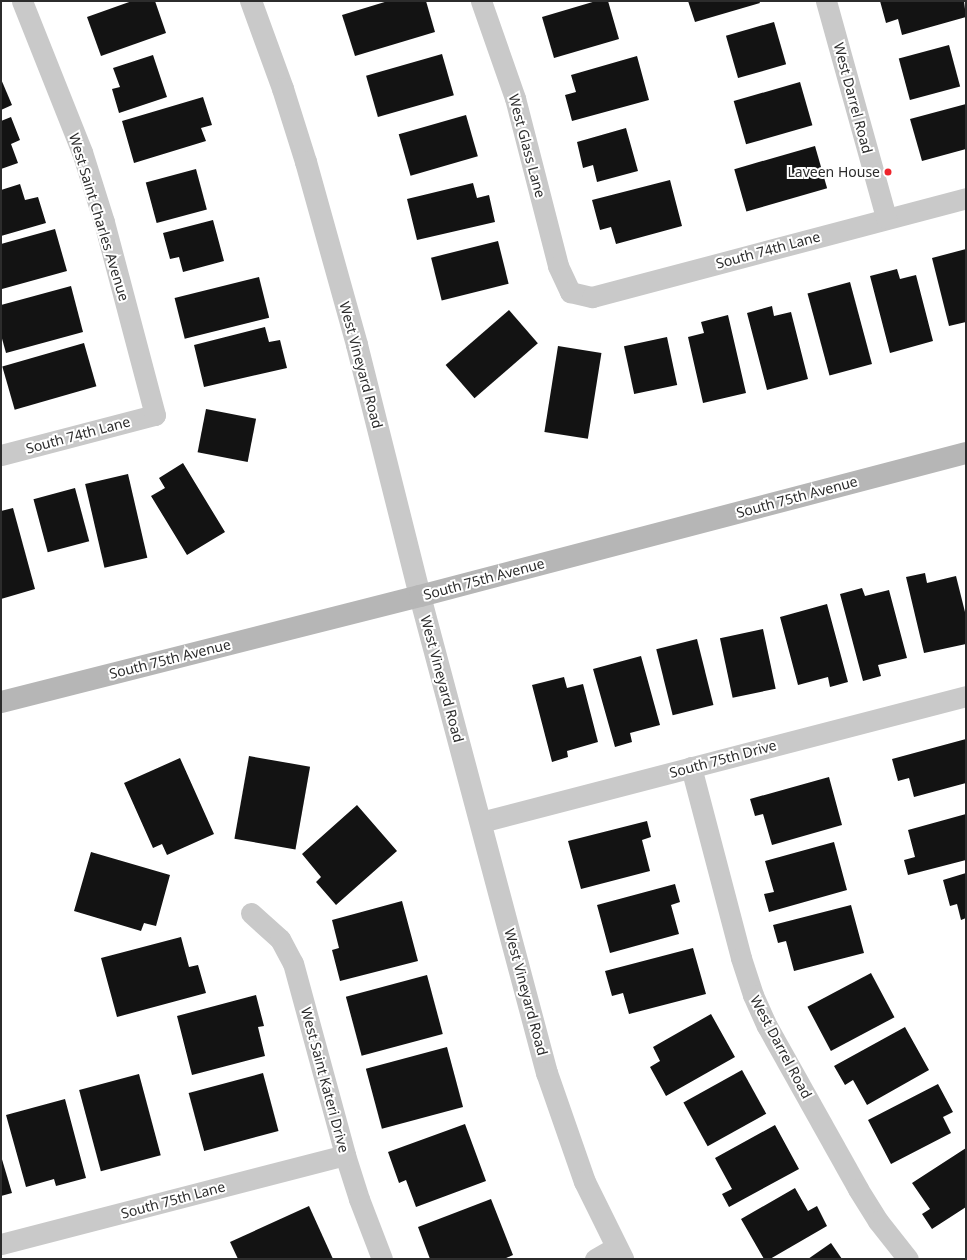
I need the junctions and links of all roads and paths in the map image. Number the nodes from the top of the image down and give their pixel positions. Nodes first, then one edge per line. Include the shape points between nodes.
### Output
1 (22, 1) edge
2 (251, 1) edge
3 (481, 1) edge
4 (826, 1) edge
5 (966, 198) edge
6 (886, 218) junction
7 (570, 292) joint
8 (155, 415) joint
9 (966, 453) edge
10 (1, 455) edge
11 (420, 596) junction
12 (966, 696) edge
13 (1, 702) edge
14 (691, 768) junction
15 (481, 822) junction
16 (251, 913) dead end
17 (345, 1155) junction
18 (1, 1244) edge
19 (620, 1253) edge
20 (382, 1259) edge
21 (595, 1259) edge
22 (908, 1259) edge

1 - 8 street, West Saint Charles Avenue via 84,159 104,222
2 - 11 street, West Vineyard Road via 306,162
3 - 7 street, West Glass Lane via 515,98 558,266
4 - 6 street, West Darrel Road
5 - 6 street, South 74th Lane
6 - 7 street, South 74th Lane via 592,297
8 - 10 street, South 74th Lane
9 - 11 main road, South 75th Avenue
11 - 13 main road, South 75th Avenue
11 - 15 street, West Vineyard Road
12 - 14 street, South 75th Drive
14 - 15 street, South 75th Drive
14 - 22 street, West Darrel Road via 741,958 767,1026 858,1189 878,1221
15 - 19 street, West Vineyard Road via 547,1072 585,1182
16 - 17 street, West Saint Kateri Drive via 280,939 293,963
17 - 18 street, South 75th Lane
17 - 20 street, West Saint Kateri Drive
19 - 21 street

